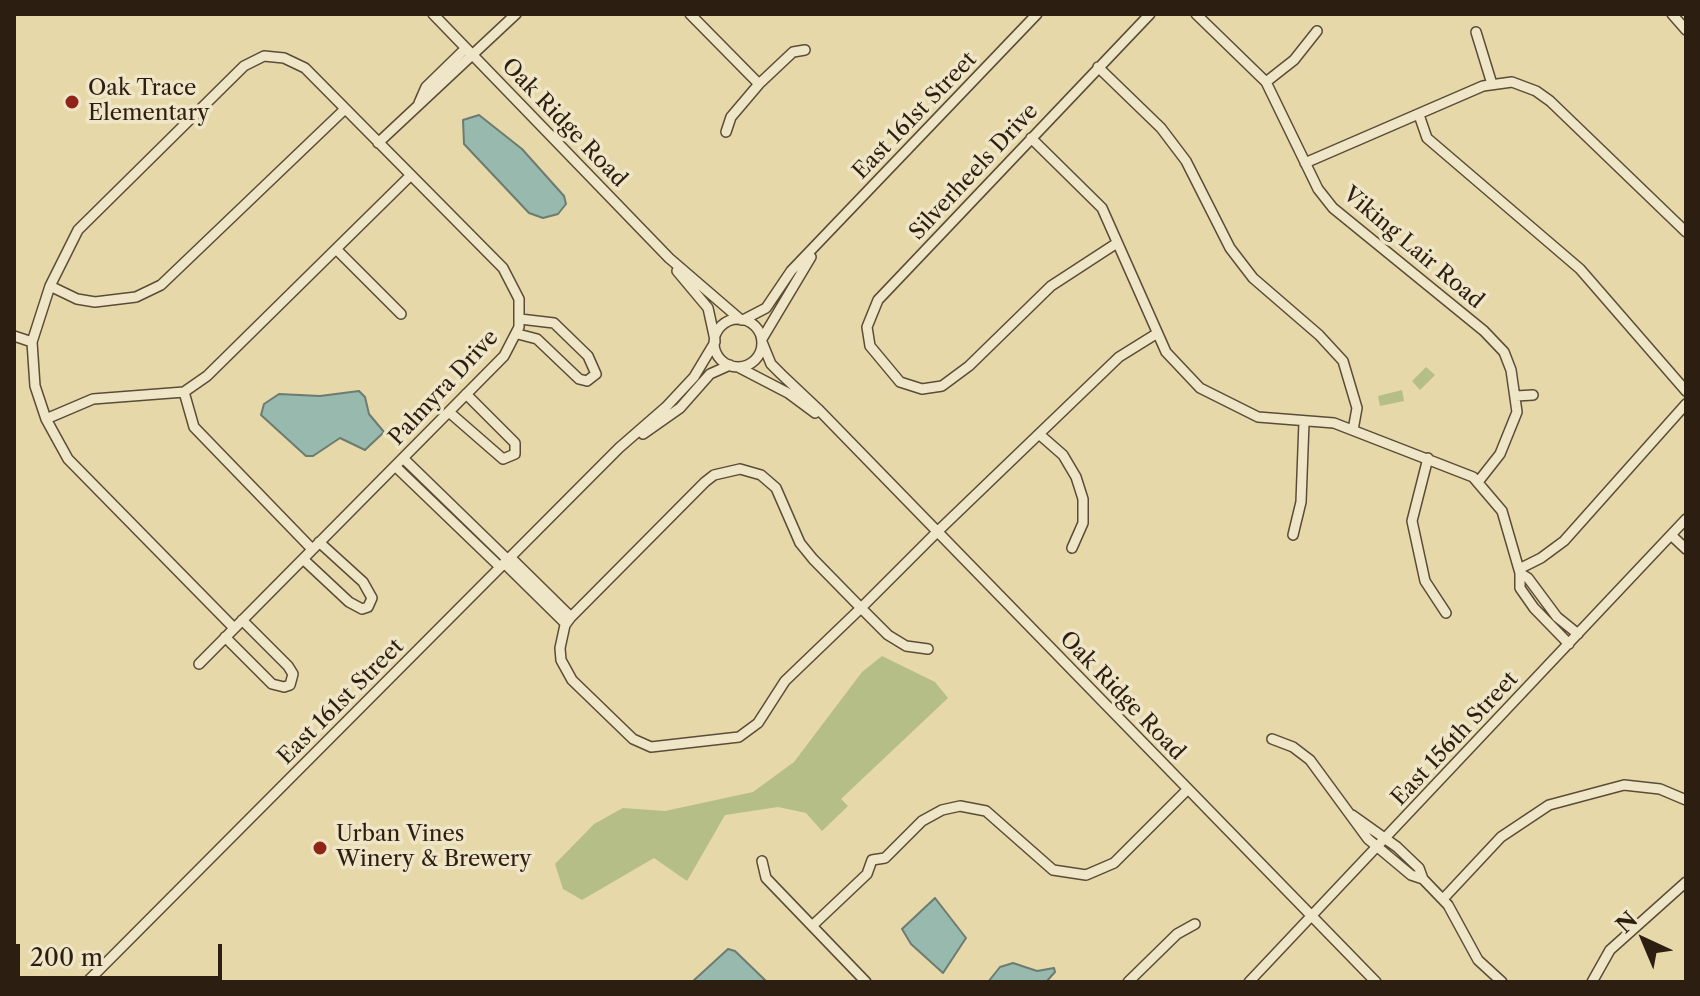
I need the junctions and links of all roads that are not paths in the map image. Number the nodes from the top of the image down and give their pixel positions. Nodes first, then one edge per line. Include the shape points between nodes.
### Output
1 (433, 14) edge
2 (516, 14) edge
3 (690, 14) edge
4 (1037, 14) edge
5 (1150, 14) edge
6 (1196, 14) edge
7 (1672, 14) edge
8 (1686, 29) edge
9 (1317, 31) dead end
10 (1476, 32) dead end
11 (805, 50) dead end
12 (470, 52) junction
13 (1098, 67) junction
14 (1266, 82) junction
15 (759, 84) junction
16 (1492, 84) junction
17 (345, 109) junction
18 (1419, 115) junction
19 (726, 132) dead end
20 (1031, 138) junction
21 (378, 143) junction
22 (1305, 163) junction
23 (410, 176) junction
24 (1686, 232) edge
25 (1117, 243) junction
26 (819, 244) junction
27 (336, 249) junction
28 (669, 258) junction
29 (50, 286) junction
30 (401, 314) dead end
31 (520, 319) junction
32 (742, 320) junction
33 (518, 334) junction
34 (1156, 334) junction
35 (14, 336) edge
36 (762, 341) junction
37 (32, 342) junction
38 (715, 342) junction
39 (734, 366) junction
40 (1686, 391) edge
41 (184, 392) junction
42 (466, 394) junction
43 (1533, 395) dead end
44 (1516, 396) junction
45 (1686, 404) edge
46 (449, 412) junction
47 (46, 419) junction
48 (1304, 422) junction
49 (1353, 430) junction
50 (1039, 434) junction
51 (842, 435) junction
52 (619, 448) junction
53 (403, 458) junction
54 (1428, 458) junction
55 (395, 466) junction
56 (1478, 482) junction
57 (1680, 529) edge
58 (937, 532) junction
59 (1293, 535) dead end
60 (316, 545) junction
61 (1072, 548) dead end
62 (1686, 549) edge
63 (303, 559) junction
64 (505, 562) junction
65 (1520, 571) junction
66 (861, 608) junction
67 (1446, 613) dead end
68 (569, 620) junction
69 (238, 624) junction
70 (1578, 634) junction
71 (225, 637) junction
72 (1569, 644) junction
73 (928, 649) dead end
74 (199, 664) dead end
75 (1272, 739) dead end
76 (1188, 789) junction
77 (1686, 800) edge
78 (1352, 815) junction
79 (1386, 839) junction
80 (1378, 848) junction
81 (762, 861) dead end
82 (1423, 879) junction
83 (1686, 882) edge
84 (1443, 899) junction
85 (1313, 918) junction
86 (1195, 924) dead end
87 (812, 926) junction
88 (1257, 974) junction
89 (87, 982) edge
90 (866, 982) edge
91 (1128, 982) edge
92 (1249, 982) edge
93 (1265, 982) edge
94 (1376, 982) edge
95 (1502, 982) edge
96 (1592, 982) edge

1 - 12 street, Oak Ridge Road
2 - 12 street
3 - 15 street
4 - 26 street, East 161st Street
5 - 13 street, Silverheels Drive
6 - 14 street, Viking Lair Road
7 - 8 street
9 - 14 street via 1294,60
10 - 16 street
11 - 15 street via 793,52
12 - 21 street
12 - 28 street, Oak Ridge Road
13 - 20 street, Silverheels Drive
13 - 49 street via 1161,128 1186,161 1230,248 1253,278 1343,361 1357,408
14 - 22 street, Viking Lair Road
15 - 19 street via 731,117
16 - 18 street
16 - 24 street via 1512,82 1536,91
17 - 21 street, Palmyra Drive
17 - 29 street via 161,285 136,297 95,302
17 - 29 street, Palmyra Drive via 305,68 284,58 264,56 244,66 78,230
18 - 22 street
18 - 40 street via 1427,138 1580,269
20 - 25 street via 1102,208
20 - 25 street, Silverheels Drive via 872,309 867,337 886,368 912,387 942,386 1070,271
21 - 23 street, Palmyra Drive
22 - 44 street, Viking Lair Road via 1318,189 1348,224 1495,342 1504,352
23 - 27 street
23 - 31 street, Palmyra Drive via 503,268 517,293
25 - 34 street
26 - 32 street, East 161st Street via 791,271 766,308
26 - 36 street, East 161st Street
27 - 30 street
27 - 41 street via 207,376
28 - 32 street, Oak Ridge Road
28 - 38 street, Oak Ridge Road via 708,308
29 - 37 street
31 - 33 street, Palmyra Drive
31 - 33 street via 554,323 588,356 596,374 587,381 579,379 537,339
32 - 36 street via 757,328
32 - 38 street via 721,326
33 - 42 street, Palmyra Drive
34 - 48 street via 1180,368 1225,404 1258,417
34 - 50 street via 1119,357
35 - 37 street
36 - 39 street via 758,357
36 - 51 street, Oak Ridge Road via 771,364
37 - 47 street via 35,386
38 - 39 street via 718,356
38 - 52 street, East 161st Street via 694,377
39 - 51 street, Oak Ridge Road via 788,393
39 - 52 street, East 161st Street via 710,374 680,408
41 - 47 street via 93,399
41 - 60 street via 194,427
42 - 46 street, Palmyra Drive
42 - 46 street via 515,443 515,454 503,459
43 - 44 street
44 - 56 street, Viking Lair Road via 1514,428
45 - 65 street via 1564,541
46 - 53 street, Palmyra Drive
47 - 69 street via 68,459
48 - 49 street
48 - 59 street via 1301,502
49 - 54 street
50 - 58 street
50 - 61 street via 1063,455 1083,499 1083,523
51 - 58 street, Oak Ridge Road
52 - 64 street, East 161st Street
53 - 55 street, Palmyra Drive
53 - 64 street
54 - 56 street
54 - 67 street via 1415,505 1414,532 1425,581
55 - 60 street, Palmyra Drive
55 - 64 street
56 - 65 street via 1502,511
57 - 62 street
57 - 70 street, East 156th Street
58 - 66 street
58 - 76 street, Oak Ridge Road
60 - 63 street, Palmyra Drive
60 - 63 street via 363,582 372,598 368,607 349,602
63 - 69 street, Palmyra Drive
64 - 68 street
64 - 89 street, East 161st Street
65 - 70 street
65 - 72 street via 1520,588
66 - 68 street via 800,543 776,488 761,475 740,469 705,482
66 - 68 street via 785,681 758,723 739,737 651,747 633,739 565,670 560,648
66 - 73 street via 888,635 906,646
69 - 71 street, Palmyra Drive
69 - 71 street via 288,666 293,674 290,685 272,684
70 - 72 street, East 156th Street
71 - 74 street, Palmyra Drive
72 - 79 street, East 156th Street
75 - 78 street via 1310,760
76 - 85 street, Oak Ridge Road
76 - 87 street via 1114,863 1086,875 1053,870 993,815 960,806 928,817 885,858 872,860 867,874
77 - 84 street via 1660,789 1624,785 1549,805 1501,837
78 - 79 street
78 - 80 street
79 - 80 street, East 156th Street
79 - 82 street via 1419,868
80 - 82 street
80 - 85 street, East 156th Street
81 - 87 street via 766,878
82 - 84 street
83 - 96 street via 1610,950
84 - 95 street via 1478,960
85 - 88 street, East 156th Street
85 - 94 street, Oak Ridge Road
86 - 91 street via 1177,934
87 - 90 street
88 - 92 street, East 156th Street
88 - 93 street

